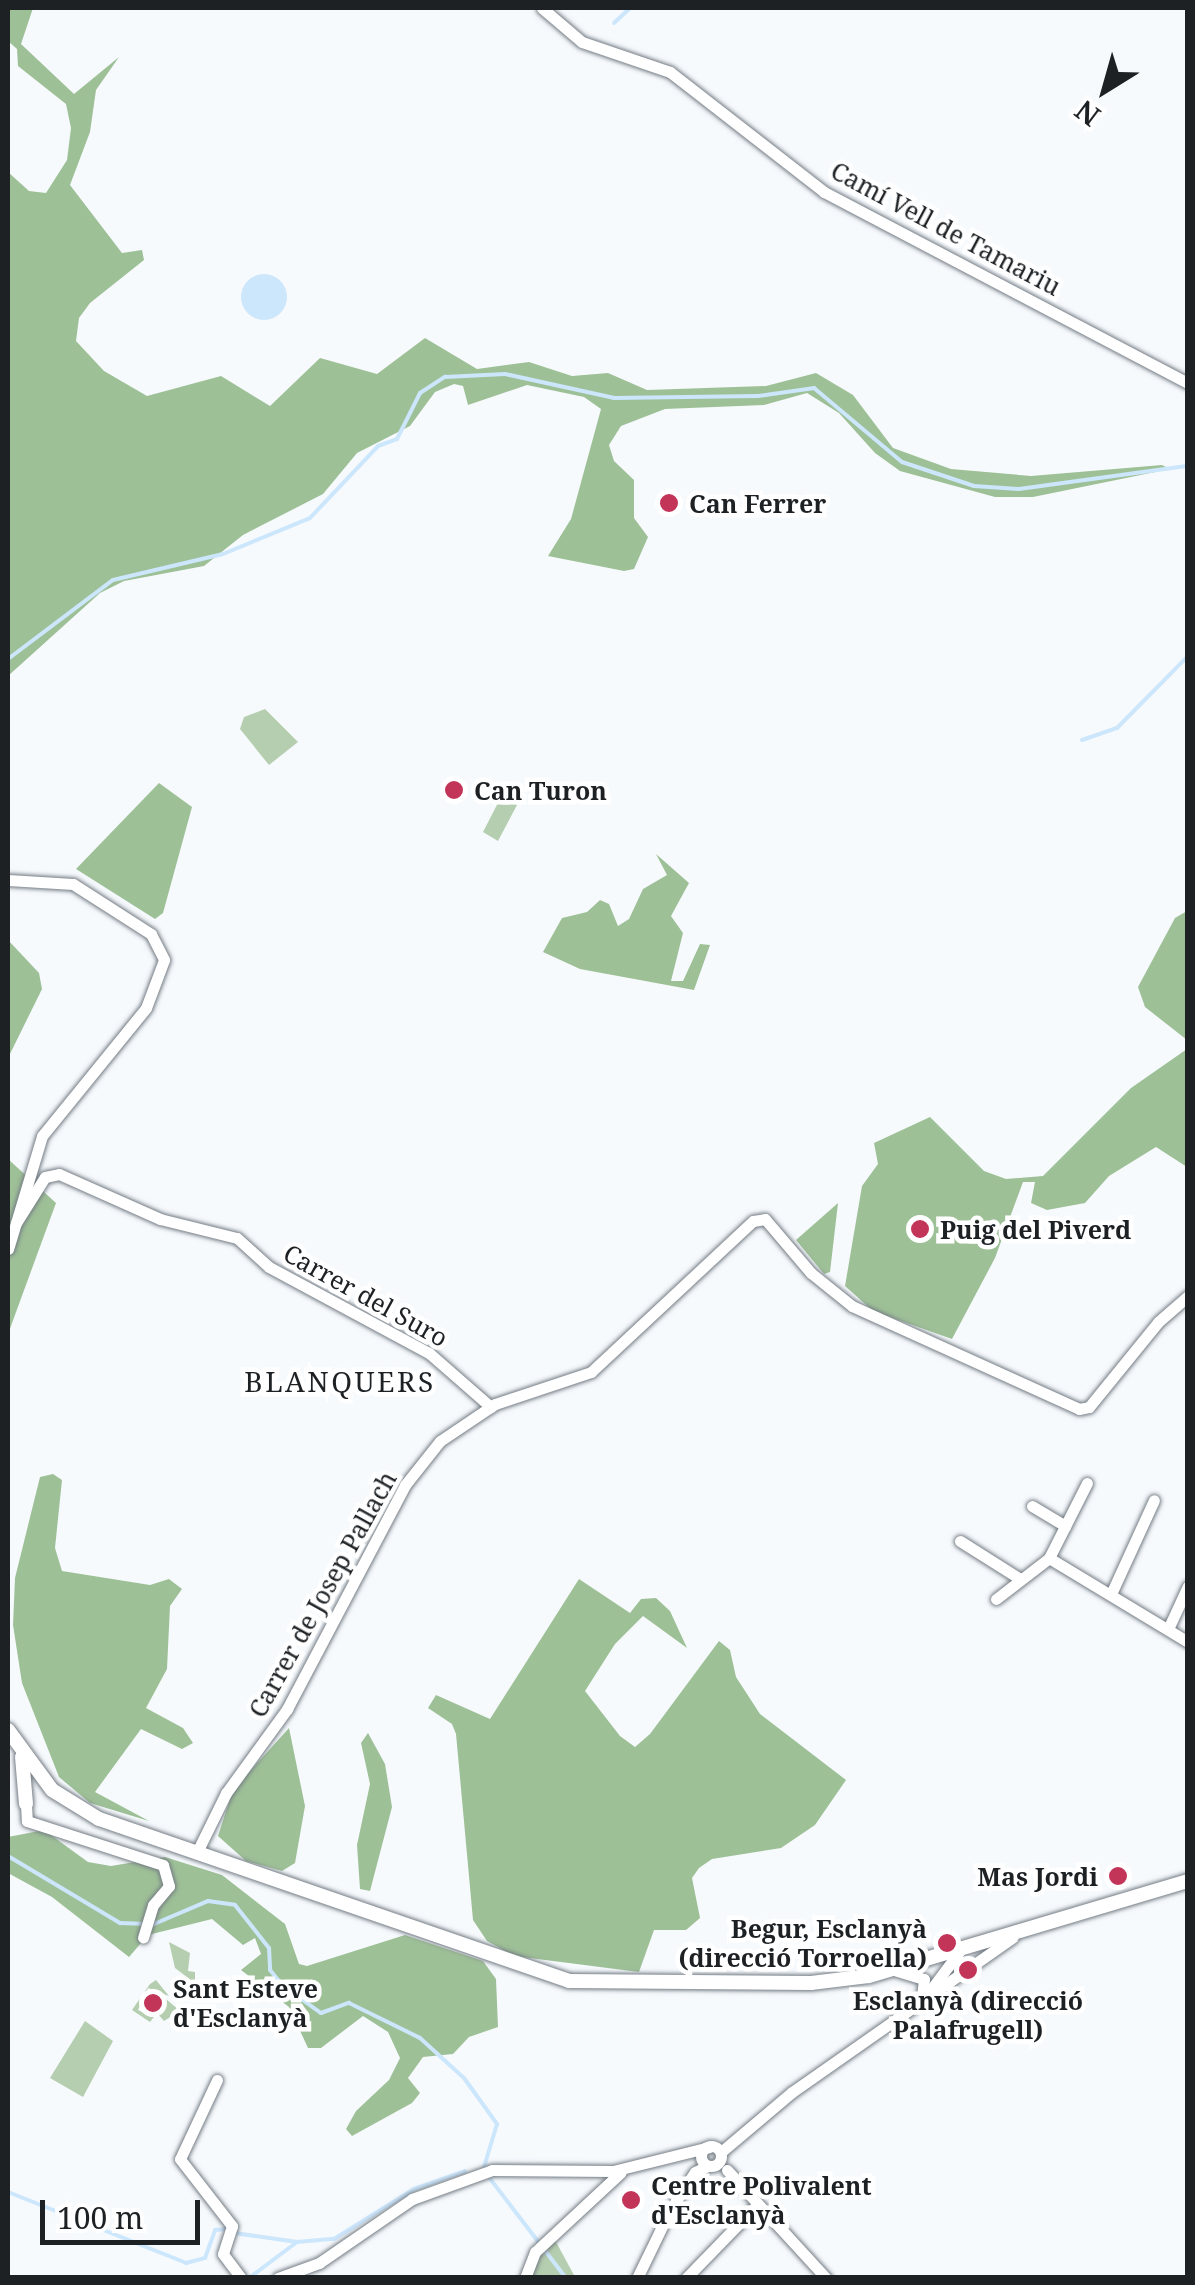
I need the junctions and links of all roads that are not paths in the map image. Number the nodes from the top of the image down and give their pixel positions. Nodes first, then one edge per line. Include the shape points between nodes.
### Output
1 (542, 8) edge
2 (1188, 383) edge
3 (8, 880) edge
4 (16, 1224) junction
5 (8, 1249) edge
6 (1188, 1296) edge
7 (491, 1407) junction
8 (1086, 1483) dead end
9 (1154, 1500) dead end
10 (1032, 1506) dead end
11 (1065, 1526) junction
12 (960, 1542) dead end
13 (1049, 1558) junction
14 (1020, 1580) junction
15 (1188, 1586) edge
16 (1111, 1594) junction
17 (996, 1599) dead end
18 (1168, 1629) junction
19 (1188, 1642) edge
20 (8, 1730) edge
21 (18, 1748) junction
22 (35, 1789) junction
23 (79, 1809) junction
24 (197, 1852) junction
25 (1188, 1881) edge
26 (144, 1930) dead end
27 (1025, 1931) junction
28 (967, 1947) junction
29 (930, 1958) junction
30 (948, 1961) junction
31 (890, 1970) junction
32 (954, 1976) junction
33 (920, 2003) junction
34 (217, 2080) dead end
35 (717, 2150) junction
36 (710, 2166) junction
37 (625, 2170) junction
38 (727, 2170) junction
39 (590, 2172) junction
40 (603, 2187) junction
41 (758, 2204) junction
42 (241, 2278) edge
43 (278, 2278) edge
44 (525, 2278) edge
45 (637, 2278) edge
46 (686, 2278) edge
47 (826, 2278) edge

1 - 2 street, Camí Vell de Tamariu via 582,42 670,72 845,204
3 - 4 street via 74,884 151,934 164,960 146,1008 42,1136
4 - 5 street
4 - 7 street, Carrer del Suro via 45,1177 59,1174 160,1219 238,1238 269,1267 428,1353
6 - 7 street, Carrer de Josep Pallach via 1079,1410 852,1306 758,1218 590,1372
7 - 24 street, Carrer de Josep Pallach via 440,1440 405,1486 297,1692 226,1793
8 - 11 street
9 - 16 street
10 - 11 street
11 - 13 street
12 - 14 street
13 - 14 street
13 - 16 street
14 - 17 street
15 - 18 street
16 - 18 street
18 - 19 street
20 - 21 street
21 - 22 street
21 - 22 street
22 - 23 street
22 - 23 street
22 - 26 street via 28,1821 163,1866 169,1886
23 - 24 street
24 - 31 street via 569,1980 811,1983
25 - 27 street
27 - 28 street
27 - 32 street
28 - 29 street
28 - 30 street
29 - 30 street
29 - 31 street
30 - 32 street
30 - 33 street
31 - 33 street via 924,1979
32 - 33 street
33 - 35 street
34 - 42 street via 180,2158 231,2232 222,2254
35 - 36 street
35 - 37 street
35 - 38 street
36 - 38 street
36 - 45 street via 695,2172 670,2210
37 - 39 street
37 - 40 street
38 - 41 street
39 - 40 street via 604,2176
39 - 43 street via 485,2172 412,2199 319,2264
40 - 44 street via 536,2250
41 - 46 street
41 - 47 street

